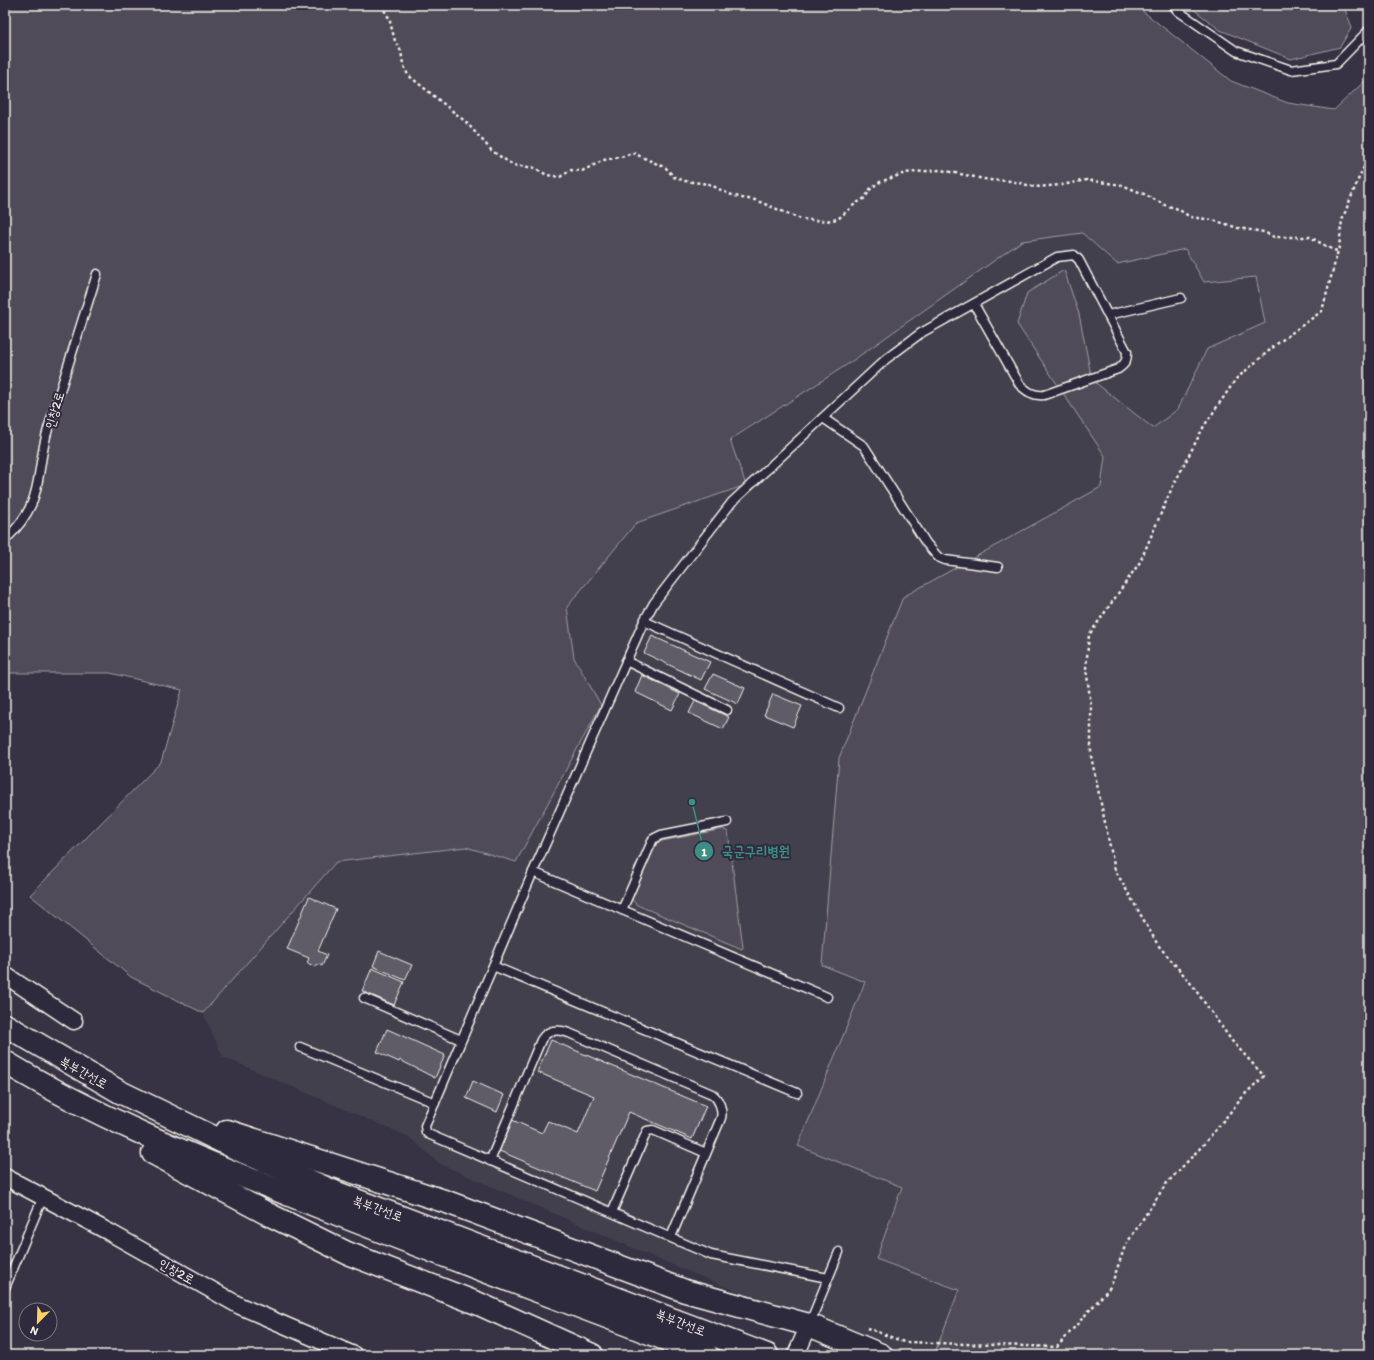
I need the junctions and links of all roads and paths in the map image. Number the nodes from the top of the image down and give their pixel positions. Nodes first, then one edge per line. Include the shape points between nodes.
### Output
1 (381, 5) edge
2 (1173, 5) edge
3 (1369, 30) edge
4 (1369, 157) edge
5 (1338, 251) junction
6 (97, 274) dead end
7 (1181, 298) dead end
8 (974, 304) junction
9 (1108, 315) junction
10 (823, 418) junction
11 (5, 540) edge
12 (998, 567) dead end
13 (644, 620) junction
14 (626, 661) junction
15 (839, 708) dead end
16 (726, 710) dead end
17 (727, 822) dead end
18 (533, 872) junction
19 (622, 910) junction
20 (493, 966) junction
21 (5, 975) edge
22 (827, 997) dead end
23 (364, 998) dead end
24 (74, 1021) dead end
25 (5, 1025) edge
26 (462, 1040) junction
27 (300, 1047) dead end
28 (5, 1062) edge
29 (120, 1092) junction
30 (797, 1093) dead end
31 (78, 1102) junction
32 (435, 1103) junction
33 (706, 1153) junction
34 (490, 1161) junction
35 (5, 1177) edge
36 (43, 1197) junction
37 (612, 1212) junction
38 (671, 1237) junction
39 (839, 1252) dead end
40 (828, 1278) junction
41 (5, 1288) edge
42 (860, 1325) dead end
43 (640, 1329) junction
44 (802, 1341) edge
45 (354, 1355) edge
46 (592, 1355) edge
47 (689, 1355) edge
48 (707, 1355) edge
49 (767, 1355) edge
50 (881, 1355) edge

1 - 5 path via 390,18 395,41 401,51 408,75 466,122 492,151 513,165 536,168 547,175 560,177 571,170 582,171 604,160 633,153 666,168 674,177 685,181 709,184 729,194 755,200 801,219 826,221 838,219 854,204 865,198 871,188 880,182 905,173 946,171 1035,187 1086,180 1098,181 1122,185 1178,209 1190,217 1264,232 1274,237 1310,237
2 - 3 lane via 1236,51 1291,70 1336,64
4 - 5 path via 1342,220
5 - 42 path via 1322,311 1278,343 1236,379 1204,426 1140,562 1090,635 1086,668 1091,705 1091,756 1115,870 1158,945 1189,981 1232,1041 1264,1076 1166,1184 1126,1246 1111,1286 1057,1347 904,1342
6 - 11 lane, 인창2로 via 47,431 34,500 28,513
7 - 9 lane
8 - 9 lane via 1057,257 1074,255
8 - 9 lane via 1020,385 1036,396 1118,370 1124,365 1127,352
8 - 10 lane via 906,344 886,359
10 - 12 lane via 864,446 938,557
10 - 13 lane via 732,502 654,603
13 - 14 lane
13 - 15 lane
14 - 16 lane
14 - 18 lane
17 - 19 lane via 661,835 653,840
18 - 19 lane
18 - 20 lane
19 - 22 lane
20 - 26 lane
20 - 30 lane
21 - 24 street
23 - 26 lane
25 - 29 highway, 북부간선로
26 - 32 lane
27 - 32 lane
28 - 31 highway, 북부간선로
29 - 44 highway via 213,1126 448,1202 656,1281 721,1302
29 - 49 highway, 북부간선로 via 246,1153 337,1193
31 - 43 highway, 북부간선로 via 170,1146 250,1179
31 - 46 highway via 156,1155 329,1245 504,1315
32 - 34 lane via 425,1126 426,1132
33 - 34 lane via 722,1114 715,1096 569,1033 553,1031 545,1034 541,1040
33 - 37 lane via 653,1130 647,1131
33 - 38 lane
34 - 37 lane
35 - 36 street, 인창2로
36 - 41 lane
36 - 45 street, 인창2로 via 240,1306
37 - 38 lane
38 - 40 lane via 724,1258
39 - 40 lane
40 - 44 lane
43 - 47 highway
43 - 48 highway, 북부간선로
44 - 50 highway

